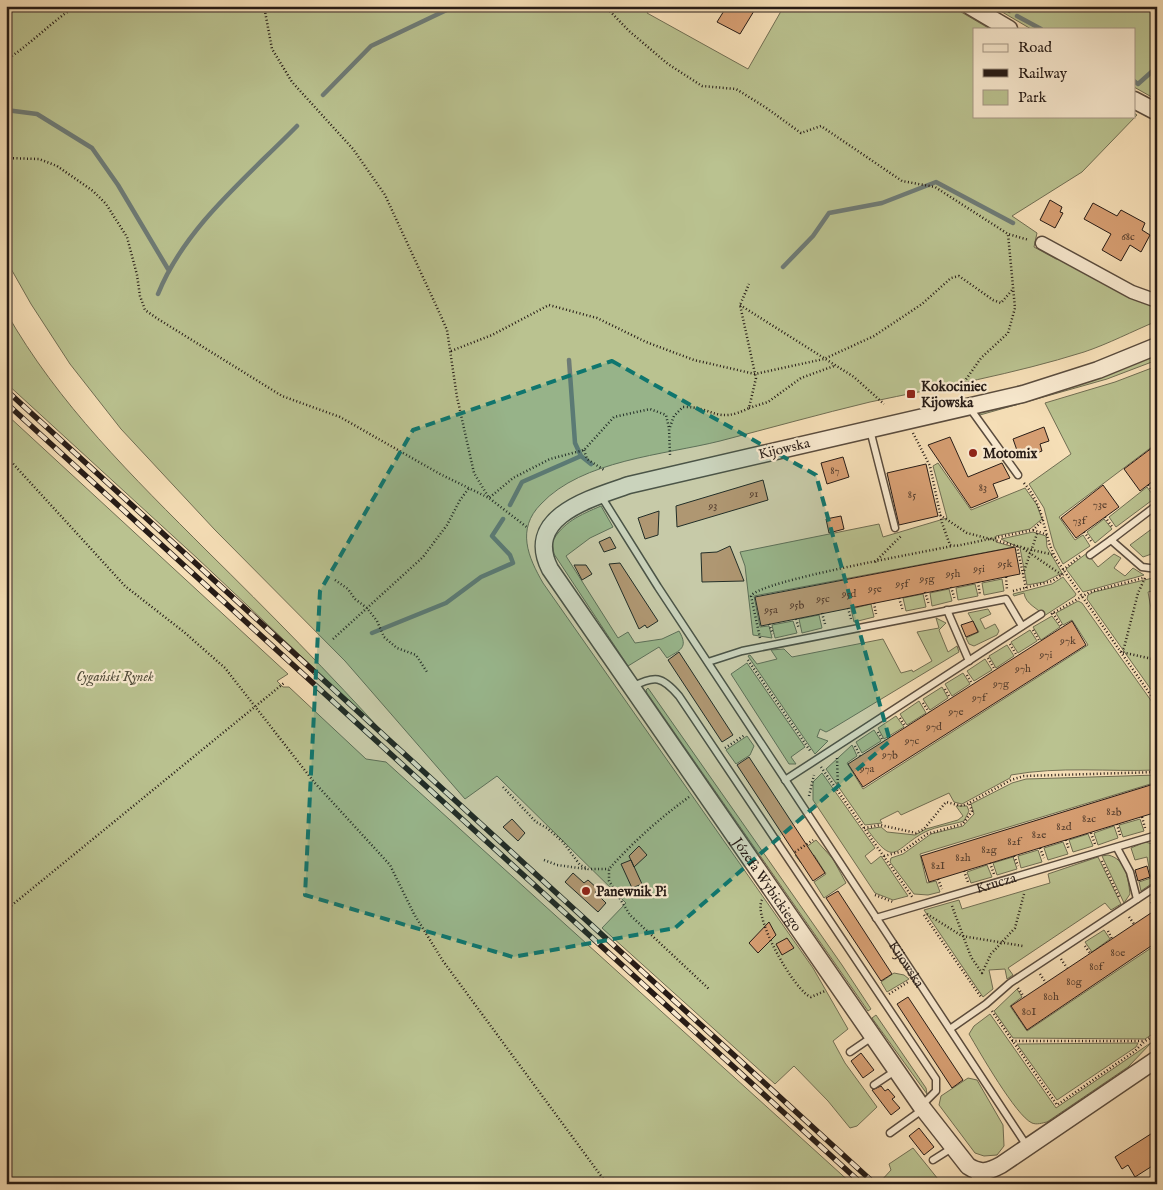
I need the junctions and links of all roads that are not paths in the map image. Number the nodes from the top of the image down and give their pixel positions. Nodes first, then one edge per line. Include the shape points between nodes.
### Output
1 (970, 6) edge
2 (1007, 28) edge
3 (1136, 101) edge
4 (1157, 112) edge
5 (1042, 243) road end
6 (1157, 301) edge
7 (1157, 346) edge
8 (968, 406) junction
9 (869, 429) junction
10 (1018, 475) road end
11 (600, 494) junction
12 (1157, 504) edge
13 (895, 528) dead end
14 (1111, 540) junction
15 (1090, 555) dead end
16 (1157, 569) edge
17 (558, 583) joint
18 (946, 610) junction
19 (1041, 614) dead end
20 (1022, 626) junction
21 (969, 661) junction
22 (708, 662) junction
23 (630, 687) junction
24 (785, 780) junction
25 (1157, 835) edge
26 (1117, 848) junction
27 (1157, 886) edge
28 (1137, 899) junction
29 (876, 918) junction
30 (950, 1029) junction
31 (873, 1037) junction
32 (850, 1052) dead end
33 (1157, 1059) edge
34 (896, 1070) junction
35 (874, 1085) dead end
36 (922, 1108) junction
37 (890, 1133) dead end
38 (1028, 1147) junction
39 (952, 1148) junction
40 (933, 1160) dead end
41 (977, 1180) edge

1 - 2 street
3 - 4 street
5 - 6 street via 1132,292
7 - 8 street, Kijowska via 1023,394
8 - 9 street, Kijowska
8 - 10 lane
9 - 11 street, Kijowska
9 - 13 lane
11 - 17 street, Kijowska via 557,519 544,534 544,560
11 - 22 lane, Kijowska
12 - 14 lane
14 - 15 lane
14 - 16 lane via 1142,567
17 - 23 street, Józefa Wybickiego
18 - 20 lane via 1006,599
18 - 21 lane
18 - 22 lane via 742,651
19 - 20 lane
20 - 21 lane
21 - 24 lane
22 - 24 lane, Kijowska
23 - 31 street, Józefa Wybickiego
23 - 36 lane via 649,678 664,681 679,696 936,1079 936,1091
24 - 29 lane, Kijowska
25 - 26 lane, Krucza
26 - 28 lane via 1130,872
26 - 29 lane, Krucza via 947,894
27 - 28 lane
28 - 30 lane via 1010,984
29 - 30 lane, Kijowska
30 - 38 lane, Kijowska
31 - 32 lane
31 - 34 street, Józefa Wybickiego
33 - 38 street
34 - 35 lane
34 - 36 street, Józefa Wybickiego
36 - 37 lane
36 - 39 street, Józefa Wybickiego
38 - 41 street
39 - 40 lane
39 - 41 street, Józefa Wybickiego

